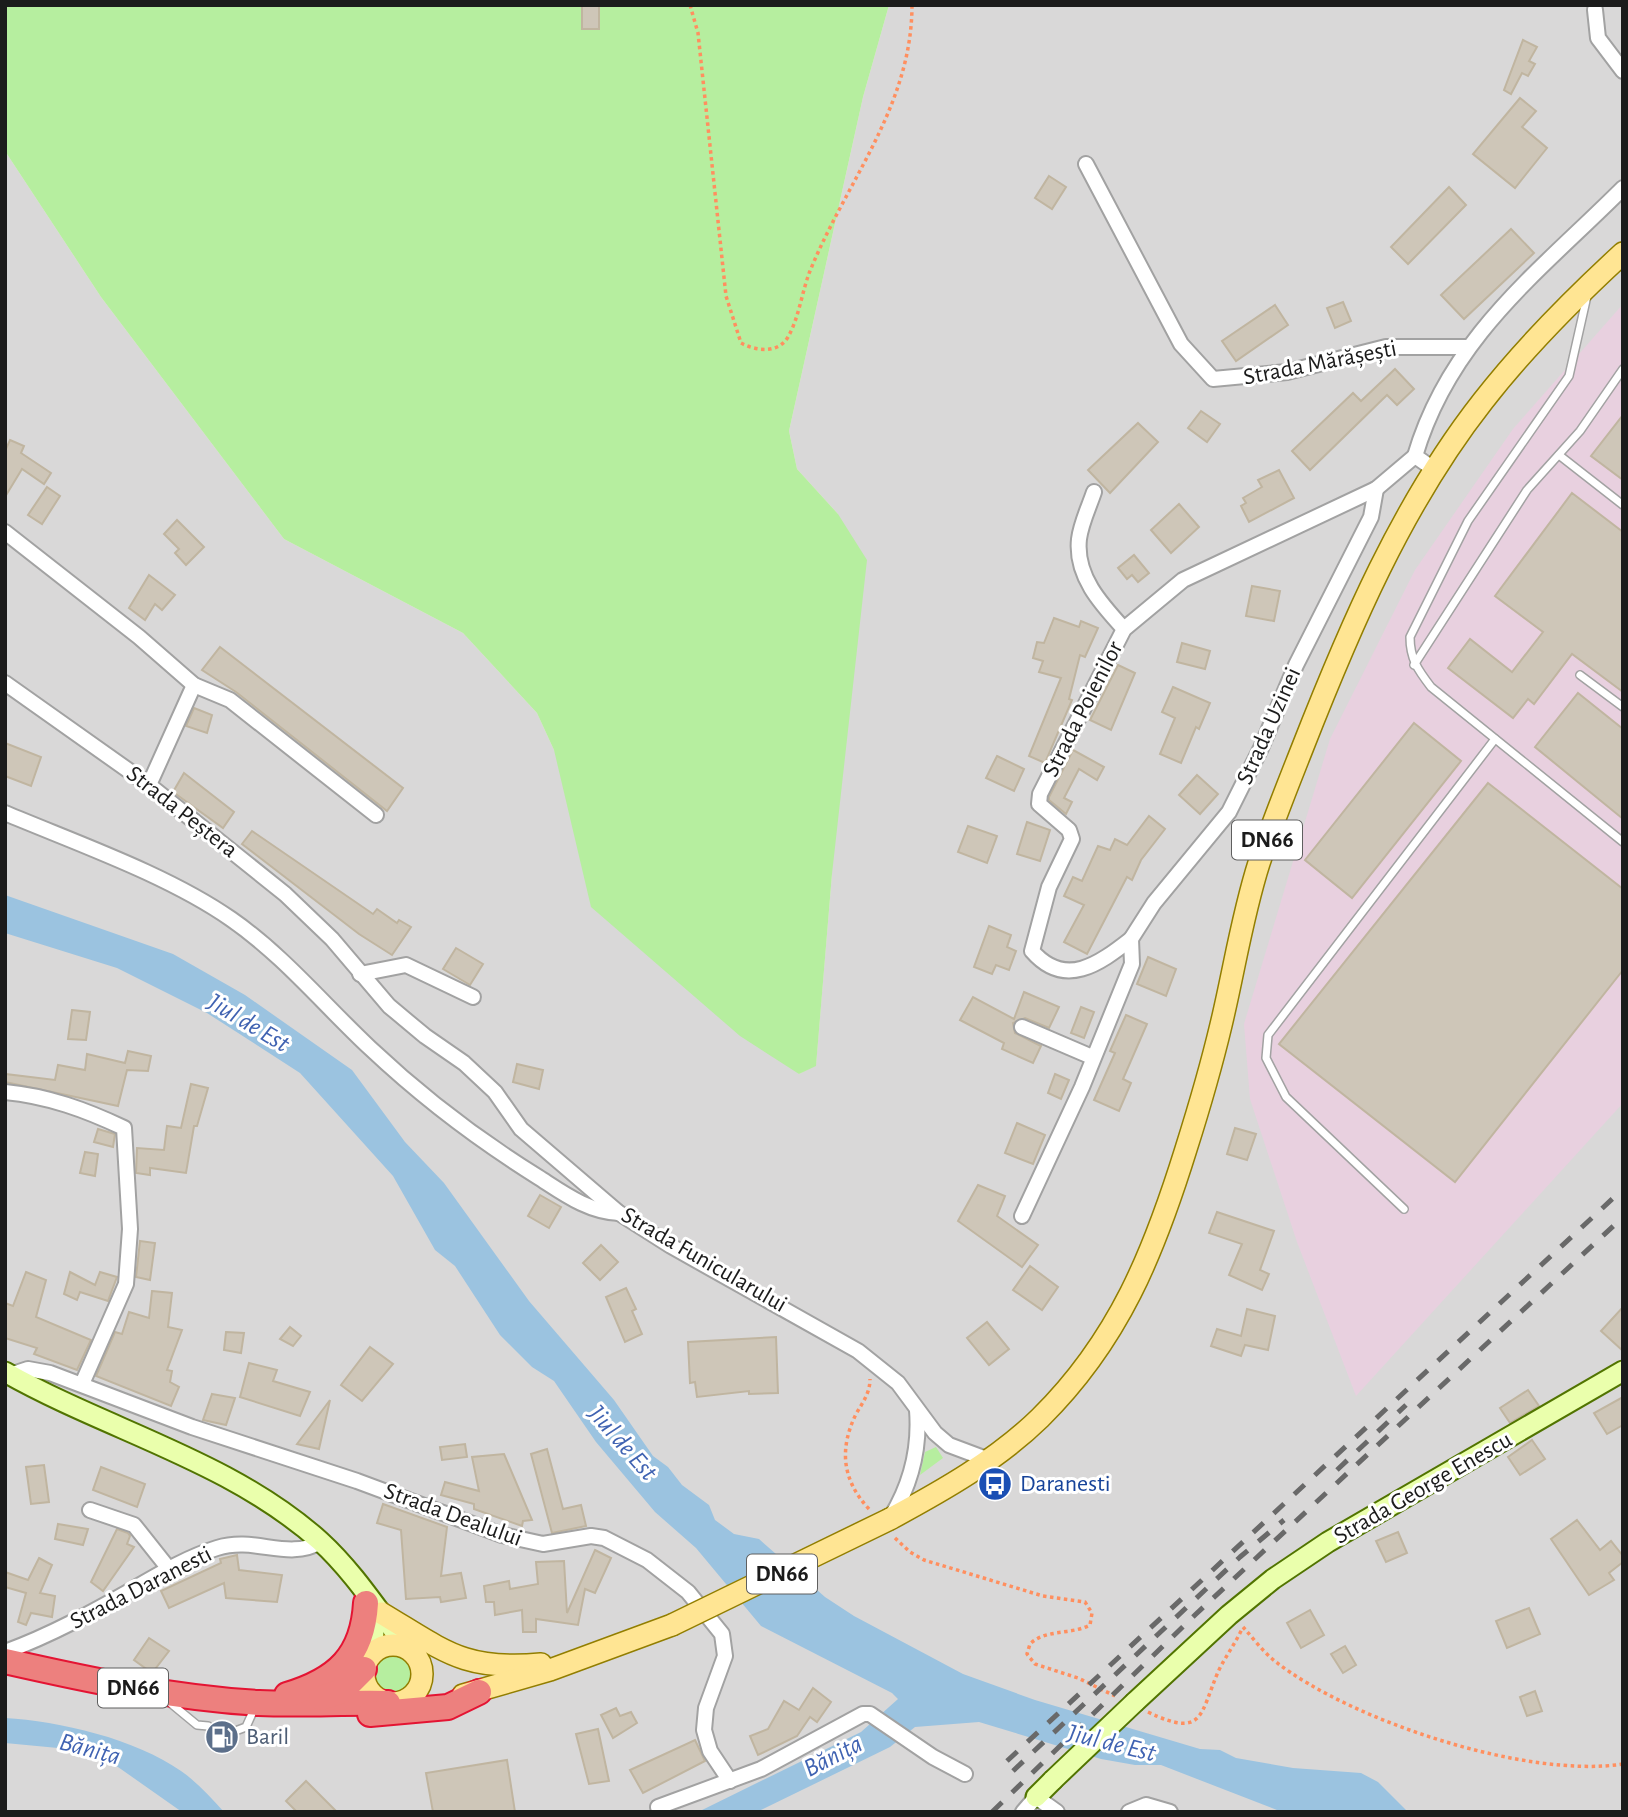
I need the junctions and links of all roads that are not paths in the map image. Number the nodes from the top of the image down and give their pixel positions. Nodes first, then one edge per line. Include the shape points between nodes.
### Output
1 (1595, 10) dead end
2 (1623, 71) edge
3 (1086, 164) dead end
4 (1623, 188) edge
5 (1623, 253) edge
6 (1590, 283) junction
7 (1468, 347) junction
8 (1623, 369) edge
9 (1559, 455) junction
10 (1415, 456) junction
11 (1436, 470) junction
12 (1376, 489) junction
13 (1094, 492) dead end
14 (1623, 505) edge
15 (5, 532) edge
16 (1124, 629) junction
17 (1413, 665) junction
18 (1580, 674) dead end
19 (5, 683) edge
20 (194, 685) junction
21 (1623, 707) edge
22 (1494, 739) junction
23 (149, 785) junction
24 (5, 813) edge
25 (376, 815) dead end
26 (1623, 842) edge
27 (1131, 939) junction
28 (345, 958) joint
29 (360, 974) junction
30 (473, 997) dead end
31 (1021, 1027) dead end
32 (1092, 1057) junction
33 (5, 1092) edge
34 (1404, 1209) dead end
35 (619, 1213) junction
36 (1022, 1216) dead end
37 (1623, 1371) edge
38 (8, 1373) edge
39 (82, 1384) junction
40 (917, 1409) junction
41 (989, 1460) junction
42 (90, 1510) dead end
43 (884, 1522) junction
44 (321, 1542) junction
45 (169, 1569) junction
46 (369, 1600) junction
47 (411, 1651) junction
48 (5, 1652) edge
49 (5, 1661) edge
50 (578, 1661) junction
51 (368, 1662) junction
52 (535, 1675) junction
53 (156, 1691) junction
54 (479, 1692) junction
55 (310, 1701) junction
56 (396, 1702) junction
57 (264, 1703) junction
58 (208, 1726) dead end
59 (238, 1730) dead end
60 (965, 1774) dead end
61 (730, 1781) junction
62 (1030, 1805) edge
63 (657, 1807) dead end
64 (1057, 1812) edge
65 (1129, 1812) edge
66 (1170, 1812) edge

1 - 2 street via 1598,38
3 - 7 street, Strada Mărășești via 1181,344 1213,379 1287,372 1386,347
4 - 7 street via 1502,304
5 - 6 main road, DN66
6 - 11 main road, DN66 via 1488,394
6 - 17 lane via 1569,376 1468,521 1410,637
7 - 10 street via 1435,400
8 - 9 lane
9 - 14 lane
9 - 17 lane via 1527,490
10 - 11 street
10 - 12 street, Strada Poienilor
11 - 41 main road, DN66 via 1353,627 1269,834 1248,899 1207,1078 1160,1229 1136,1286 1115,1324 1069,1387
12 - 16 street, Strada Poienilor via 1183,580
12 - 27 street, Strada Uzinei via 1371,517 1312,631 1229,812 1154,903
13 - 16 street via 1079,540 1086,581
15 - 20 street
16 - 27 street, Strada Poienilor via 1040,794 1039,804 1069,830 1072,839 1049,887 1031,951 1043,964 1065,972 1087,968
17 - 22 lane via 1431,687
18 - 21 lane
19 - 23 street, Strada Peștera
20 - 23 street
20 - 25 street via 230,700
22 - 26 lane
22 - 34 lane via 1268,1034 1266,1058 1286,1097
23 - 28 street, Strada Peștera via 285,894 332,939
24 - 35 street via 164,881 230,919 286,964 445,1115 572,1199 601,1212
27 - 32 street, Strada Uzinei via 1132,964
28 - 29 street, Strada Funicularului
29 - 30 street via 406,965
29 - 35 street, Strada Funicularului via 389,1006 464,1063 495,1092 521,1129
31 - 32 street
32 - 36 street, Strada Uzinei
33 - 39 street via 48,1098 124,1128 130,1228 126,1284
35 - 40 street, Strada Funicularului via 869,1358 898,1382
37 - 62 street, Strada George Enescu, bridge via 1328,1542 1250,1597 1236,1621 1132,1703
38 - 39 street, Strada Dealului via 39,1369
38 - 44 street, Strada Dealului via 235,1481
39 - 61 street, Strada Dealului via 502,1535 543,1544 604,1538 647,1560 688,1592 722,1634 725,1656 706,1708 704,1730 710,1751
40 - 41 street, Strada Funicularului via 949,1445
40 - 43 street via 918,1445 903,1494
41 - 43 main road, DN66
42 - 45 street via 134,1525
43 - 50 main road, DN66, bridge via 672,1625
44 - 45 street, Strada Daranesti via 292,1551 256,1543 218,1547
44 - 46 street, Strada Dealului
45 - 48 street, Strada Daranesti via 58,1630
46 - 47 street, Strada Dealului
46 - 50 main road via 454,1656 477,1664
46 - 51 street, Strada Dealului via 374,1632
46 - 57 highway via 358,1644 330,1678
47 - 51 main road, DN66 via 392,1645
47 - 52 main road, DN66 via 482,1675
47 - 56 main road via 420,1662 423,1680 413,1696
49 - 53 highway, DN66
50 - 52 main road, DN66
51 - 55 highway, DN66 via 342,1691
51 - 56 main road via 366,1687 379,1700
52 - 54 main road, DN66
53 - 57 highway, DN66
53 - 58 lane via 197,1725
54 - 56 main road, DN66
54 - 57 highway, DN66 via 447,1707 386,1714 302,1714
55 - 56 highway, DN66
55 - 57 highway, DN66
57 - 59 lane via 246,1727
60 - 61 street via 870,1714 857,1716 795,1752
61 - 63 street
62 - 64 street
65 - 66 street via 1146,1805

